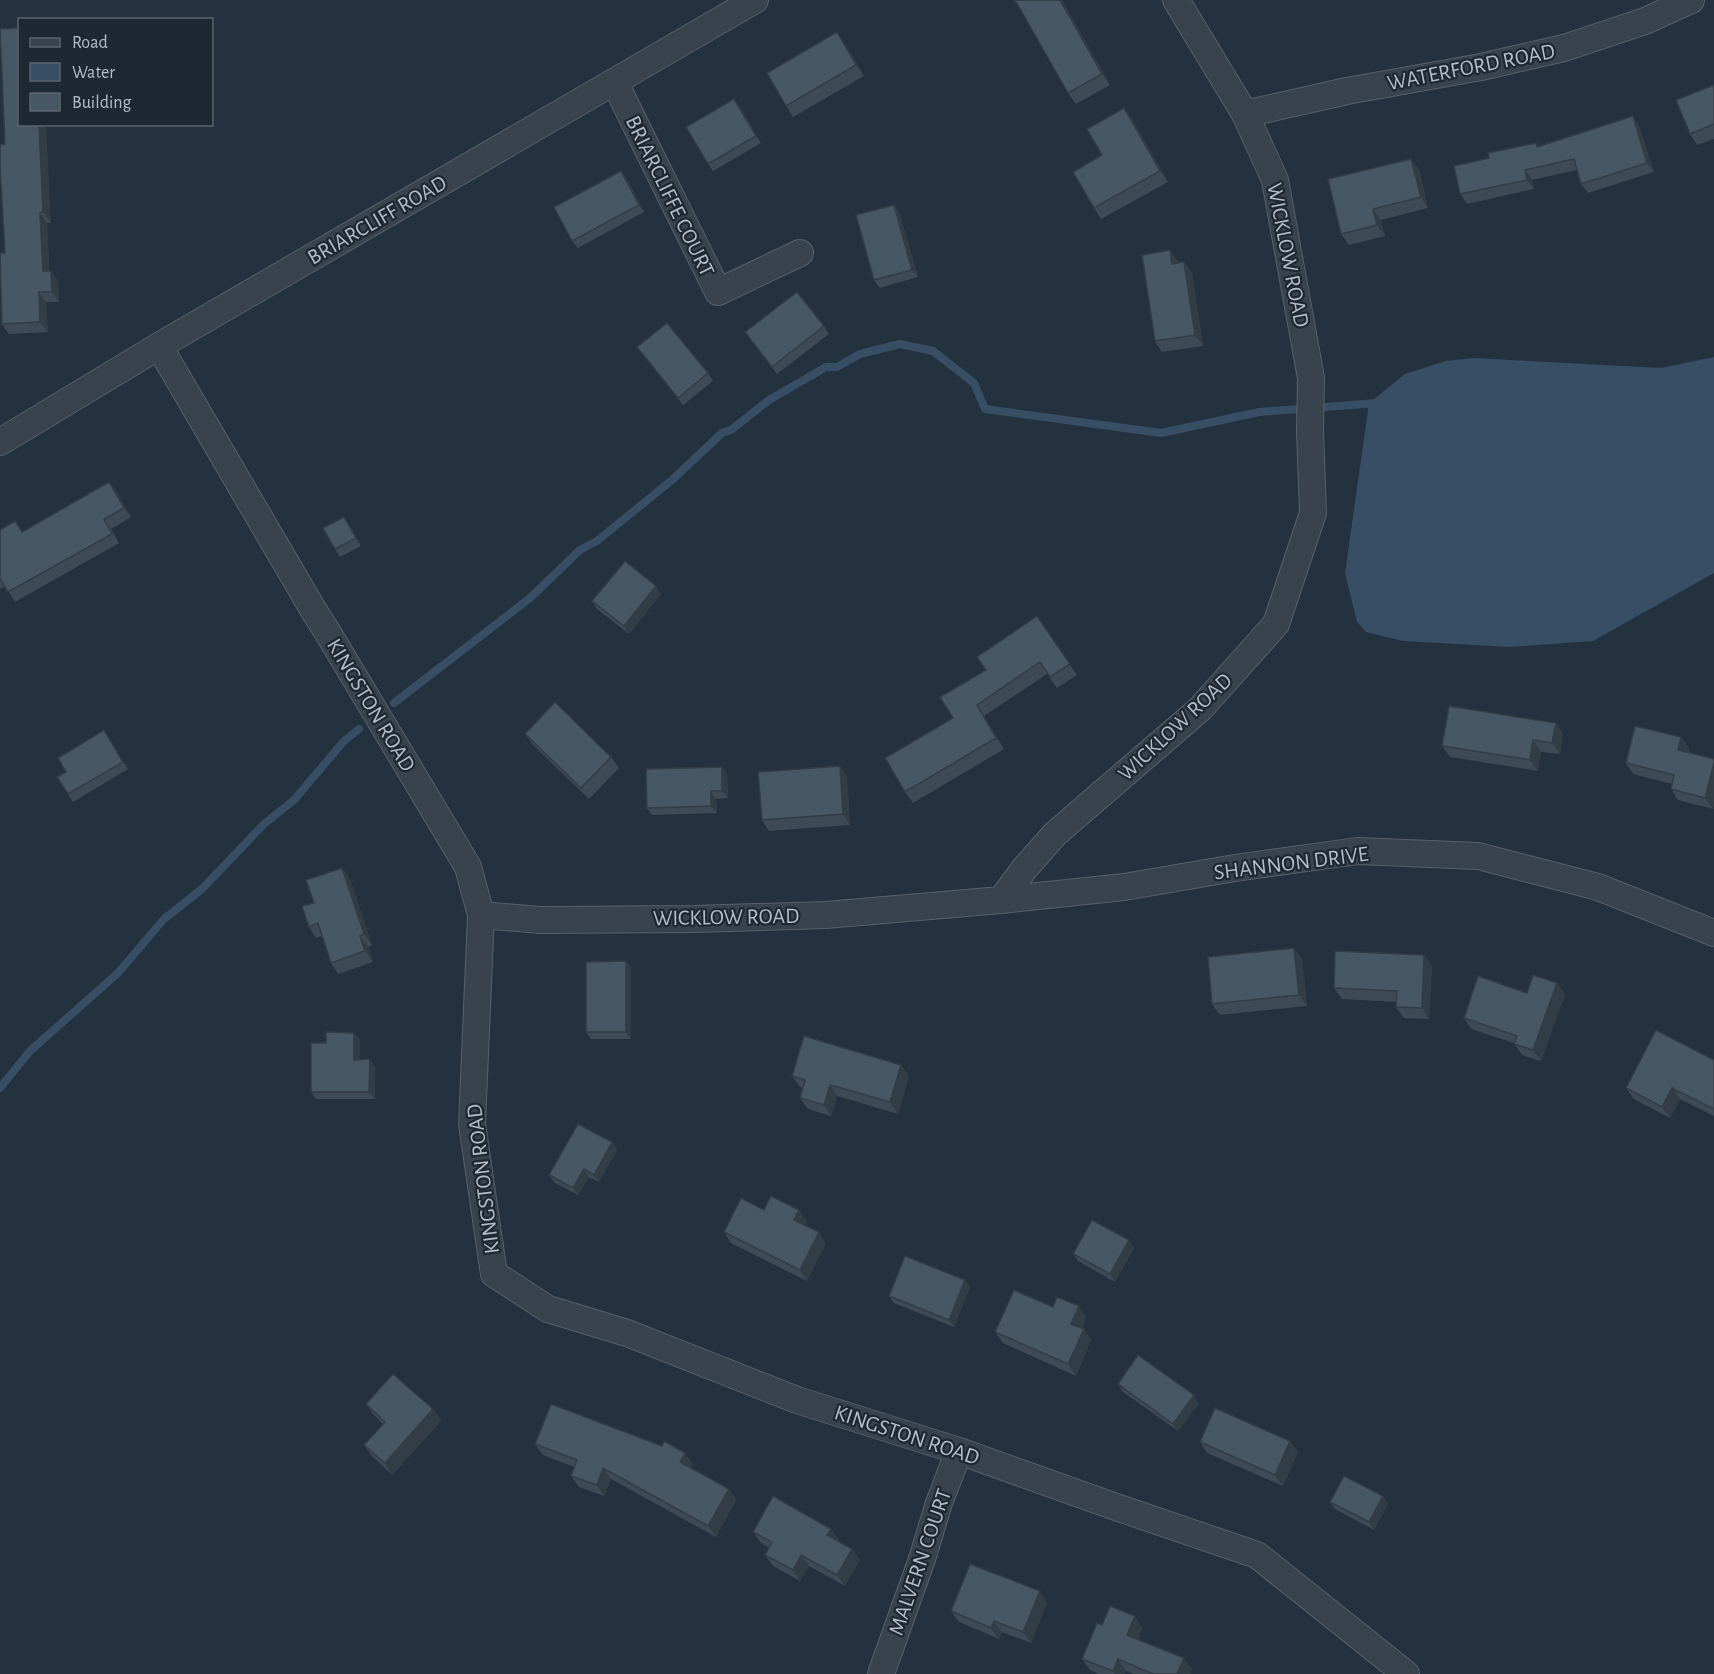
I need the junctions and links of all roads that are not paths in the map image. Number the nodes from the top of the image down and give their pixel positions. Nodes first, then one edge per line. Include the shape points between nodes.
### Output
1 (755, 0) edge
2 (1176, 0) edge
3 (1691, 0) edge
4 (615, 83) junction
5 (1245, 114) junction
6 (800, 253) dead end
7 (159, 346) junction
8 (0, 442) edge
9 (1001, 900) junction
10 (481, 915) junction
11 (1714, 933) edge
12 (959, 1450) junction
13 (881, 1674) edge
14 (1406, 1674) edge

1 - 4 street, BRIARCLIFF ROAD
2 - 5 street, WICKLOW ROAD
3 - 5 street, WATERFORD ROAD via 1646,21 1564,48
4 - 6 street, BRIARCLIFFE COURT via 718,292
4 - 7 street, BRIARCLIFF ROAD
5 - 9 street, WICKLOW ROAD via 1275,180 1311,378 1313,513 1276,624 1200,709 1055,834
7 - 8 street, BRIARCLIFF ROAD
7 - 10 street, KINGSTON ROAD via 468,867
9 - 10 street, WICKLOW ROAD via 826,915 694,919 540,920
9 - 11 street, SHANNON DRIVE via 1124,888 1358,851 1478,856 1598,887
10 - 12 street, KINGSTON ROAD via 472,1124 494,1274 548,1309 627,1333 797,1400
12 - 13 street, MALVERN COURT
12 - 14 street, KINGSTON ROAD via 1257,1555

